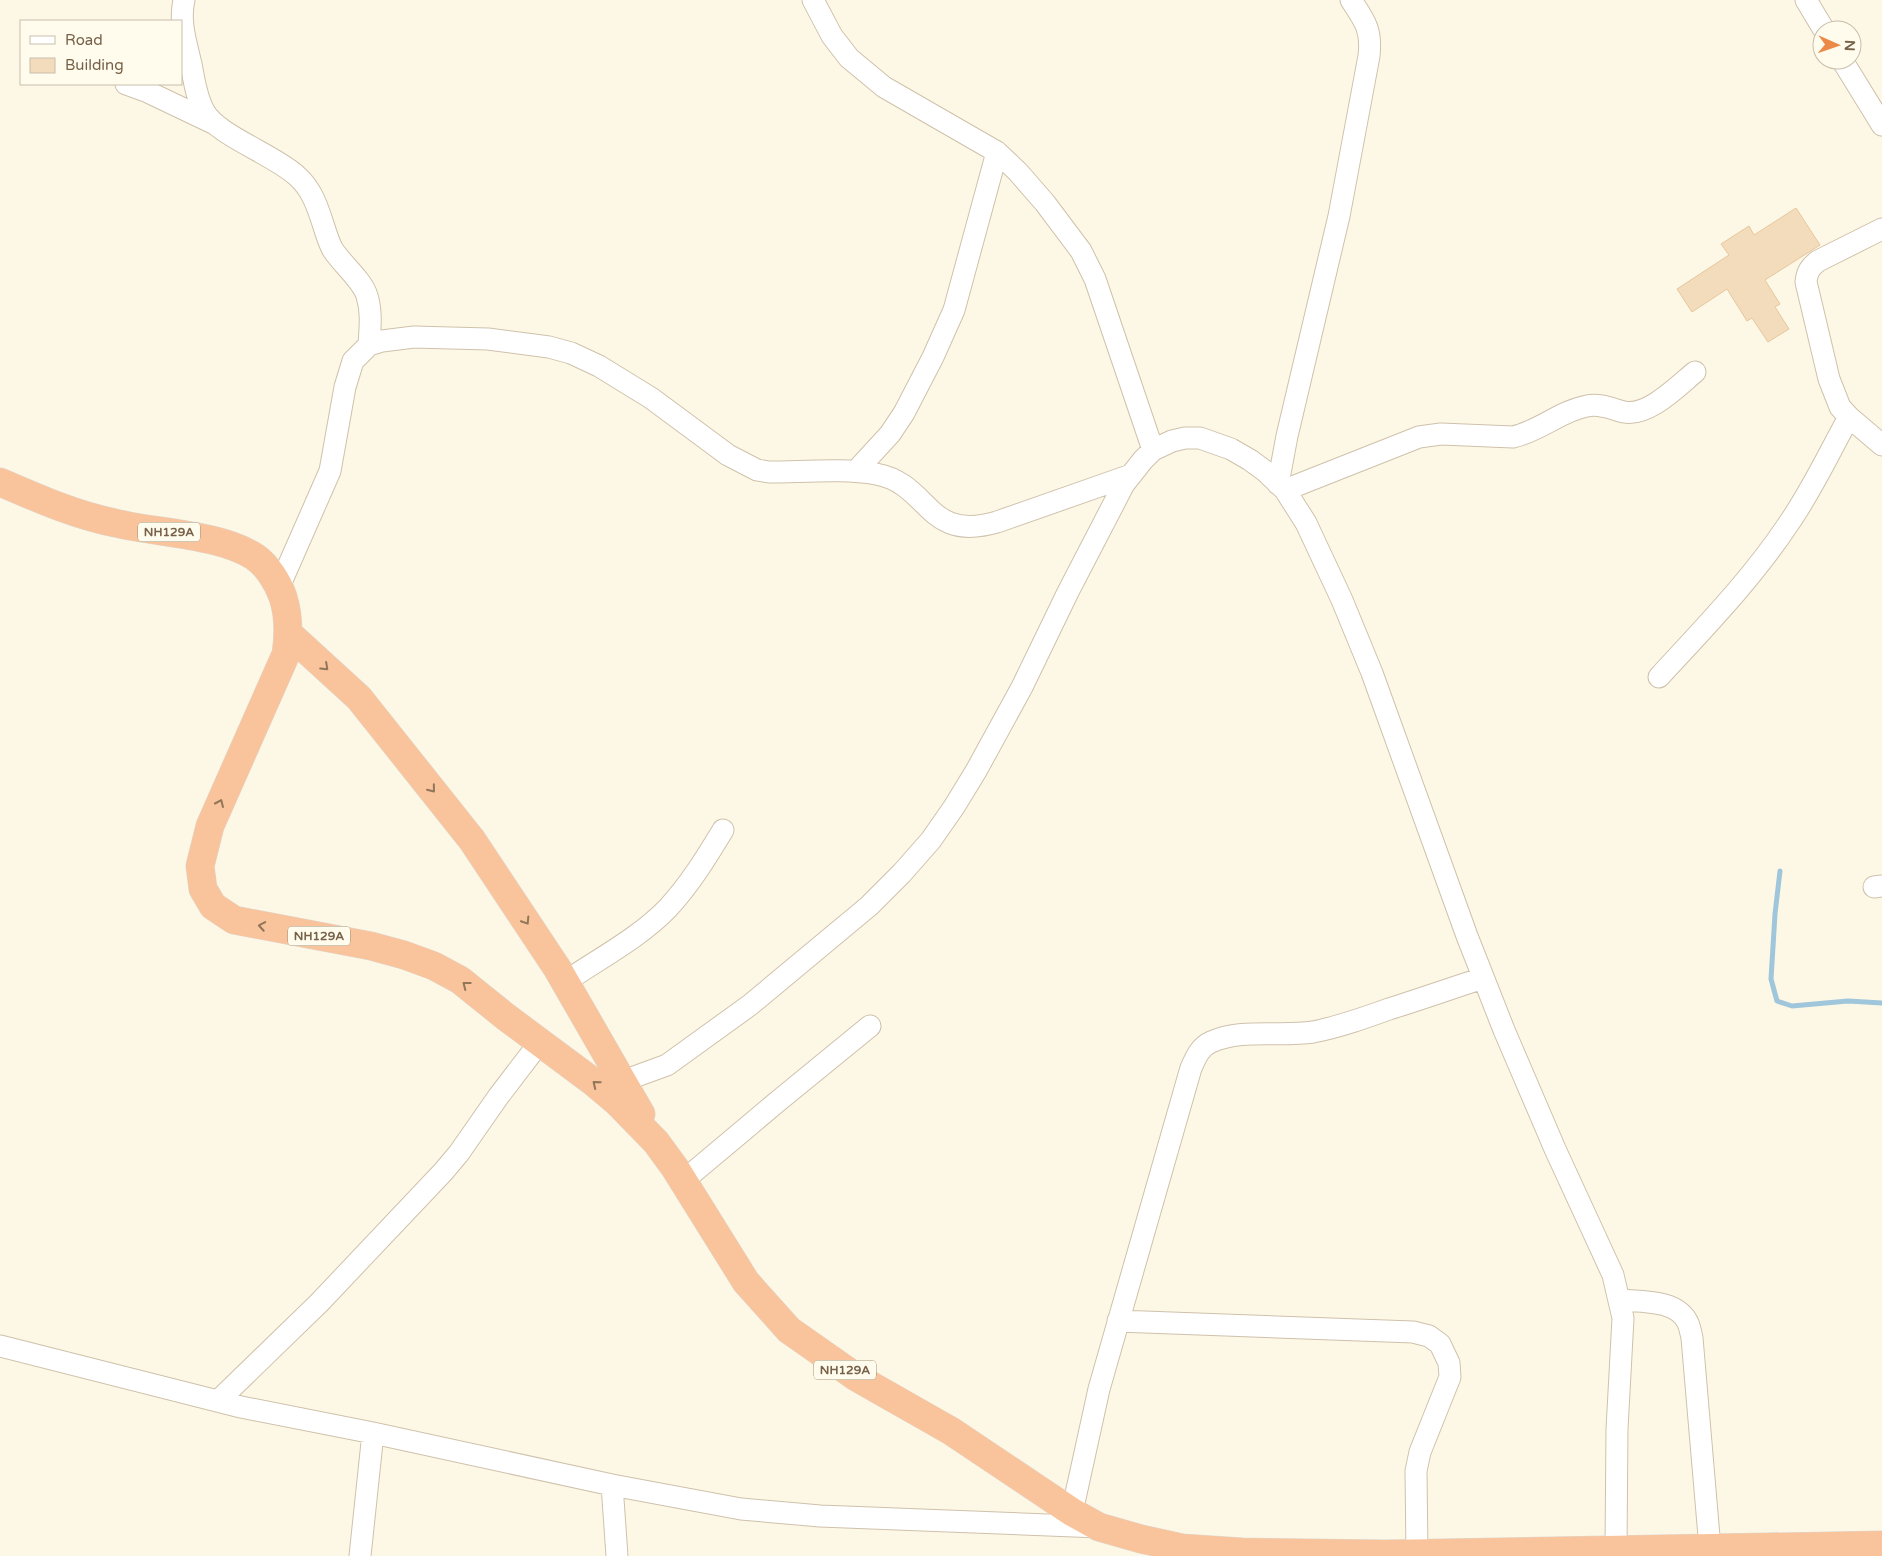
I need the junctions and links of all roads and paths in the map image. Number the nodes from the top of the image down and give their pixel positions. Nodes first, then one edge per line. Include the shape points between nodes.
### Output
1 (184, 0) edge
2 (813, 0) edge
3 (1351, 0) edge
4 (1806, 0) edge
5 (181, 20) edge
6 (1818, 20) edge
7 (182, 24) edge
8 (1848, 70) edge
9 (129, 85) edge
10 (213, 123) junction
11 (1882, 125) edge
12 (997, 152) junction
13 (1882, 229) edge
14 (369, 345) junction
15 (1695, 372) dead end
16 (1849, 417) junction
17 (1882, 445) edge
18 (1153, 450) junction
19 (856, 471) junction
20 (1131, 475) junction
21 (0, 482) edge
22 (1282, 487) junction
23 (279, 587) junction
24 (289, 634) junction
25 (1658, 677) dead end
26 (723, 830) dead end
27 (1483, 978) junction
28 (566, 982) junction
29 (870, 1026) dead end
30 (540, 1042) junction
31 (623, 1082) junction
32 (656, 1142) junction
33 (683, 1181) junction
34 (1620, 1300) junction
35 (1118, 1321) junction
36 (0, 1346) edge
37 (218, 1401) junction
38 (373, 1433) junction
39 (612, 1485) junction
40 (1072, 1512) junction
41 (1099, 1528) junction
42 (1882, 1545) edge
43 (1710, 1548) junction
44 (1616, 1550) junction
45 (1417, 1553) junction
46 (1653, 1553) edge
47 (360, 1556) edge
48 (617, 1556) edge

1 - 5 street
2 - 12 street via 832,36 848,58 863,71 884,87
3 - 22 street via 1366,22 1369,56 1339,216 1287,436
4 - 6 street
7 - 10 street via 199,100
8 - 11 street
9 - 10 street
10 - 14 street via 286,166 315,199 331,248 366,293 370,311
12 - 18 street via 1045,203 1081,251 1095,279
12 - 19 street via 954,310 904,413 890,434
13 - 16 street via 1818,261 1807,273 1808,292 1829,380 1840,408
14 - 19 street via 414,337 451,337 549,347 571,353 617,376 728,455 757,470
14 - 23 street via 353,361 343,394 330,471
15 - 22 street via 1654,405 1635,413 1588,405 1513,437 1441,434 1419,437
16 - 17 street
16 - 25 street via 1780,537 1730,599
18 - 20 street
18 - 22 street via 1172,441 1200,438 1250,460
19 - 20 street via 890,478 908,489 947,523 968,528 997,522
20 - 31 street via 976,771 931,840 869,906 750,1005 667,1065
21 - 23 highway, NH129A via 58,506 116,524 193,536 231,546 256,558
22 - 27 street via 1306,523 1372,673
23 - 24 highway, NH129A via 286,606
24 -> 28 highway, NH129A via 359,698 472,840
30 -> 24 highway, NH129A via 460,980 434,966 371,946 234,920 214,906 203,889 200,866 210,826 286,654
26 - 28 street via 695,876 667,908 635,936
27 - 34 street via 1555,1150 1613,1275
27 - 35 street via 1340,1026 1286,1034 1244,1033 1209,1042 1199,1050 1191,1068
28 - 31 highway, NH129A
29 - 33 street
32 -> 30 highway, NH129A via 617,1102
30 - 37 street via 443,1172 319,1303
31 - 32 highway, NH129A
32 - 33 highway, NH129A
33 - 40 highway, NH129A via 746,1282 789,1330 856,1377 951,1431
34 - 43 street via 1664,1304 1687,1321 1692,1338
34 - 44 street
35 - 40 street via 1099,1389
35 - 45 street via 1413,1332 1429,1336 1440,1344 1449,1363 1450,1377 1420,1452 1416,1471
36 - 37 street
37 - 38 street
38 - 39 street
38 - 47 street
39 - 41 street via 741,1509 820,1516
39 - 48 street
40 - 41 highway, NH129A
41 - 45 highway, NH129A via 1182,1548 1242,1552
42 - 43 highway, NH129A
43 - 46 highway, NH129A
44 - 45 highway, NH129A
44 - 46 highway, NH129A

